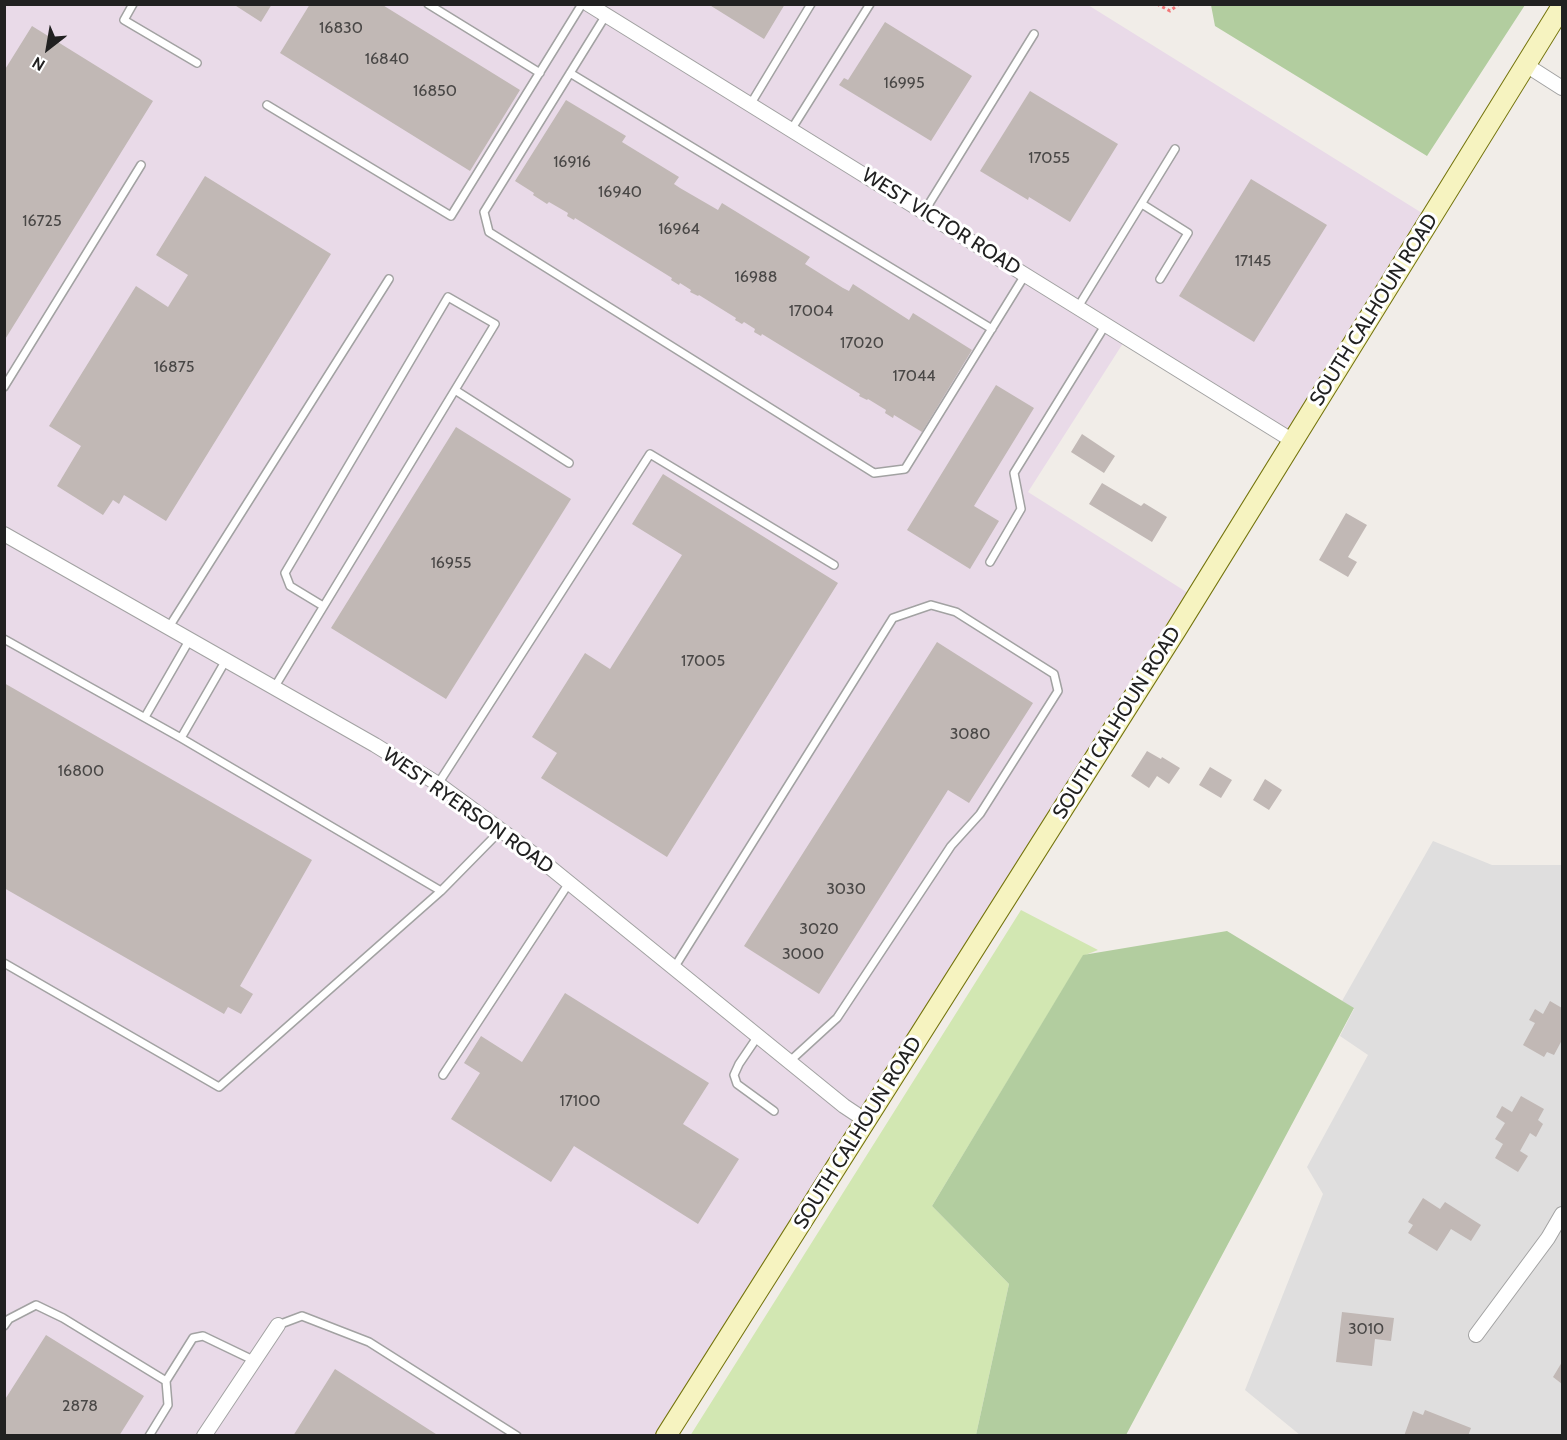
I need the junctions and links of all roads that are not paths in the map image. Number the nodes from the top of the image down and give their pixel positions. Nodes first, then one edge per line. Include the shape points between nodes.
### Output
1 (133, 4) edge
2 (428, 4) edge
3 (582, 4) edge
4 (588, 4) edge
5 (811, 4) edge
6 (870, 4) edge
7 (1563, 6) edge
8 (606, 15) junction
9 (1034, 34) dead end
10 (197, 63) dead end
11 (1526, 65) junction
12 (540, 73) junction
13 (570, 73) junction
14 (1563, 88) edge
15 (267, 105) dead end
16 (750, 105) junction
17 (791, 130) junction
18 (1175, 149) dead end
19 (141, 165) dead end
20 (1142, 204) junction
21 (924, 212) junction
22 (1026, 274) junction
23 (388, 279) dead end
24 (1160, 279) dead end
25 (1078, 307) junction
26 (1106, 324) junction
27 (992, 329) junction
28 (4, 387) edge
29 (455, 390) junction
30 (1293, 441) junction
31 (568, 464) dead end
32 (4, 534) edge
33 (990, 562) dead end
34 (834, 565) dead end
35 (323, 606) junction
36 (169, 627) junction
37 (4, 639) edge
38 (190, 639) junction
39 (226, 660) junction
40 (274, 688) junction
41 (146, 717) junction
42 (181, 738) junction
43 (438, 784) junction
44 (501, 830) junction
45 (569, 883) junction
46 (441, 891) junction
47 (4, 963) edge
48 (674, 968) junction
49 (758, 1036) junction
50 (790, 1061) junction
51 (443, 1076) dead end
52 (774, 1111) dead end
53 (866, 1120) junction
54 (1563, 1214) edge
55 (278, 1325) joint
56 (4, 1326) edge
57 (1476, 1335) dead end
58 (253, 1360) junction
59 (166, 1381) junction
60 (149, 1436) edge
61 (204, 1436) edge
62 (517, 1436) edge
63 (666, 1436) edge

1 - 10 lane via 124,20
2 - 12 lane
3 - 12 lane
4 - 8 street, WEST VICTOR ROAD
5 - 16 lane
6 - 17 lane
7 - 11 street, SOUTH CALHOUN ROAD
8 - 13 lane
8 - 16 street, WEST VICTOR ROAD
9 - 21 lane
11 - 14 street
11 - 30 street, SOUTH CALHOUN ROAD
12 - 15 lane via 450,216
13 - 27 lane
13 - 27 lane via 484,212 489,232 874,473 905,469
16 - 17 street, WEST VICTOR ROAD
17 - 21 street, WEST VICTOR ROAD
18 - 20 lane
19 - 28 lane
20 - 24 lane via 1188,233
20 - 25 lane
21 - 22 street, WEST VICTOR ROAD
22 - 25 street, WEST VICTOR ROAD
22 - 27 lane
23 - 36 lane
25 - 26 street, WEST VICTOR ROAD
26 - 30 street, WEST VICTOR ROAD
26 - 33 lane via 1014,473 1021,509
29 - 31 lane
29 - 35 lane
29 - 35 lane via 495,324 448,297 285,573 291,586
30 - 53 street, SOUTH CALHOUN ROAD
32 - 36 street, WEST RYERSON ROAD
34 - 43 lane via 650,454
35 - 40 lane
36 - 38 street, WEST RYERSON ROAD
37 - 41 lane
38 - 39 street, WEST RYERSON ROAD
38 - 41 lane
39 - 40 street, WEST RYERSON ROAD
39 - 42 lane
40 - 43 street, WEST RYERSON ROAD
41 - 42 lane
42 - 46 lane
43 - 44 street, WEST RYERSON ROAD
44 - 45 street, WEST RYERSON ROAD
44 - 46 lane
45 - 48 street, WEST RYERSON ROAD
45 - 51 lane
46 - 47 lane via 219,1086
48 - 49 street, WEST RYERSON ROAD
48 - 50 lane via 893,618 932,605 956,612 1054,674 1058,692 980,814 951,846 837,1018
49 - 50 street, WEST RYERSON ROAD
49 - 52 lane via 734,1075 737,1084
50 - 53 street, WEST RYERSON ROAD
53 - 63 street, SOUTH CALHOUN ROAD
54 - 57 street
55 - 58 street
55 - 62 lane via 302,1316 369,1342
56 - 59 lane via 9,1319 36,1305
58 - 59 lane via 204,1336 193,1338
58 - 61 street
59 - 60 lane via 168,1405

